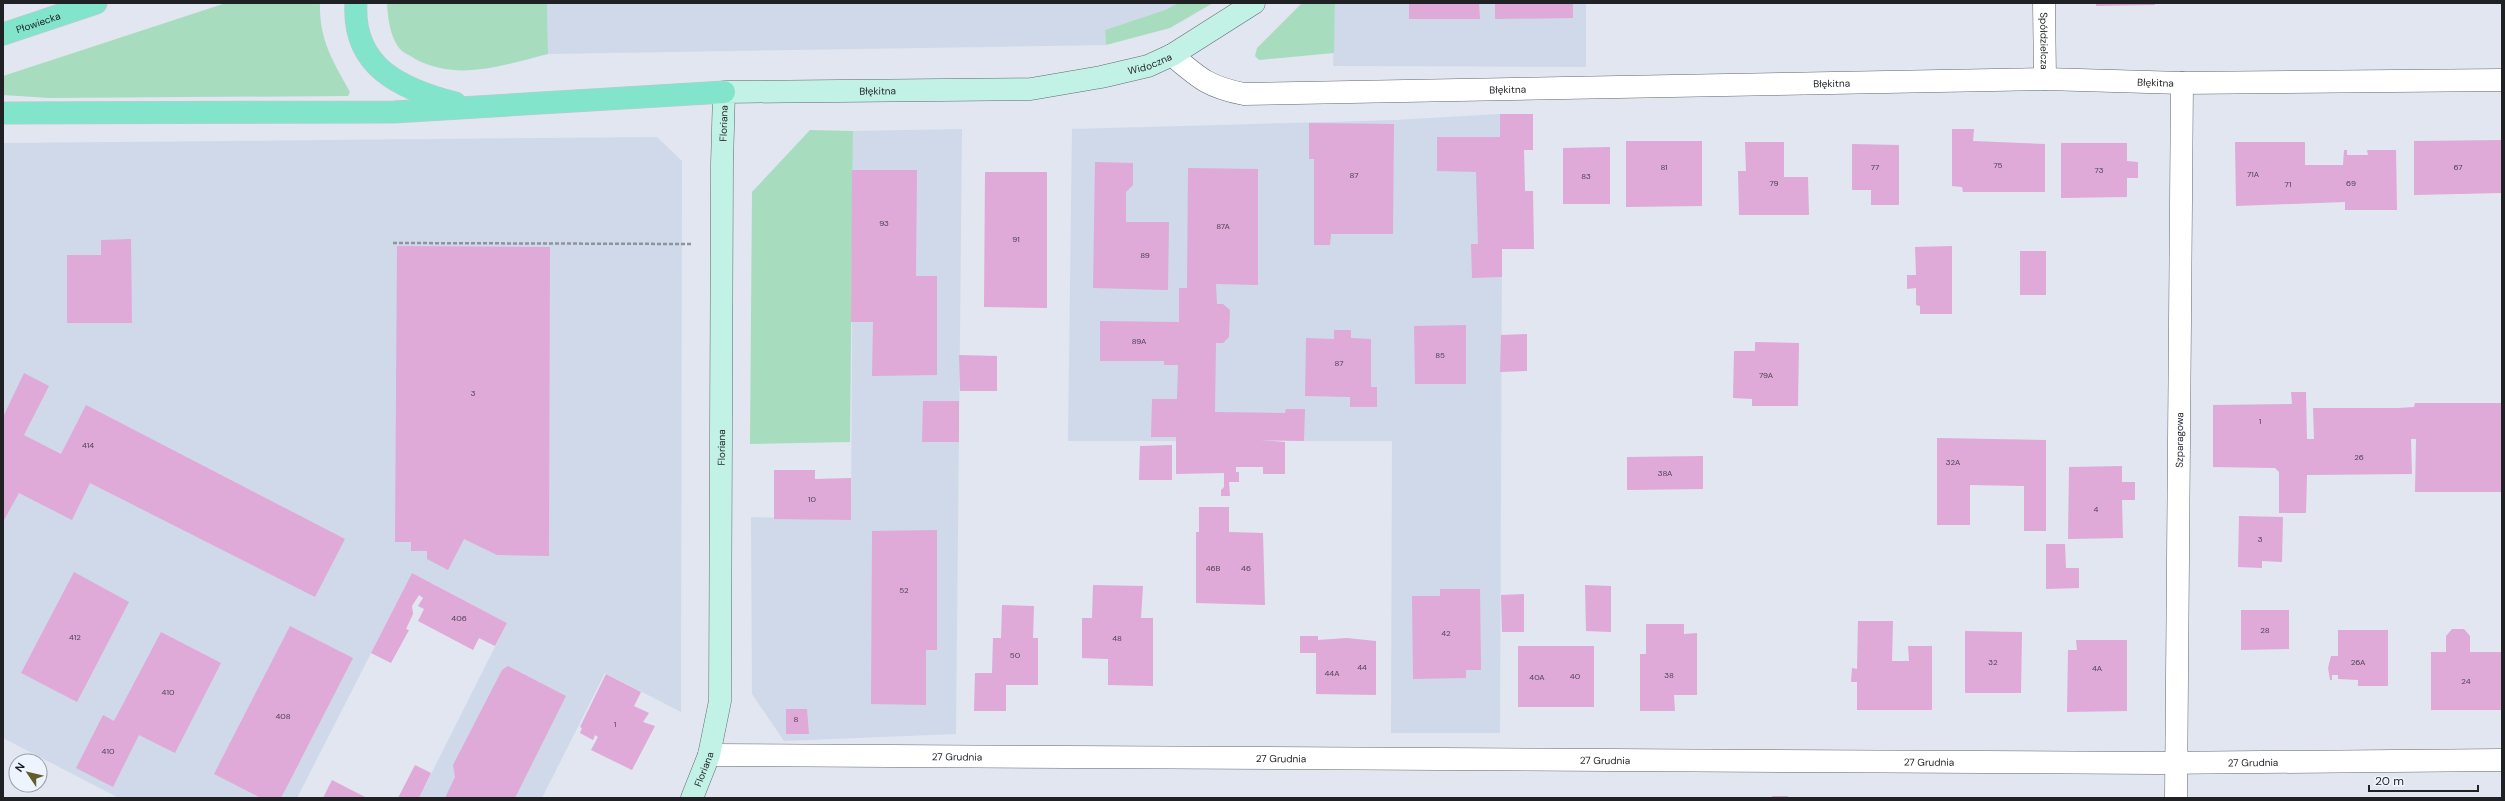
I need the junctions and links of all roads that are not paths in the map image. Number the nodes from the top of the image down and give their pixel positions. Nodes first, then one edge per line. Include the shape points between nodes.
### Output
1 (96, 3) edge
2 (356, 3) edge
3 (1254, 3) edge
4 (2044, 3) edge
5 (3, 34) edge
6 (1172, 55) junction
7 (2045, 79) junction
8 (2502, 80) edge
9 (2182, 83) junction
10 (1031, 88) joint
11 (724, 92) junction
12 (471, 107) junction
13 (3, 113) edge
14 (709, 755) junction
15 (2502, 760) edge
16 (2176, 763) junction
17 (692, 798) edge
18 (2176, 798) edge

1 - 5 main road, Płowiecka
2 - 12 main road via 355,16 359,39 370,58 386,75 408,88
3 - 6 street, Widoczna
4 - 7 street, Spółdzielcza
6 - 7 street, Błękitna via 1197,76 1218,89 1244,94
6 - 10 street, Widoczna via 1148,66 1101,77
7 - 9 street, Błękitna
8 - 9 street, Błękitna
9 - 16 street, Szparagowa
10 - 11 street, Błękitna
11 - 12 main road
11 - 14 street, Floriana via 720,701
12 - 13 main road via 325,113
14 - 16 street, 27 Grudnia
14 - 17 street, Floriana
15 - 16 street, 27 Grudnia
16 - 18 street, Szparagowa

